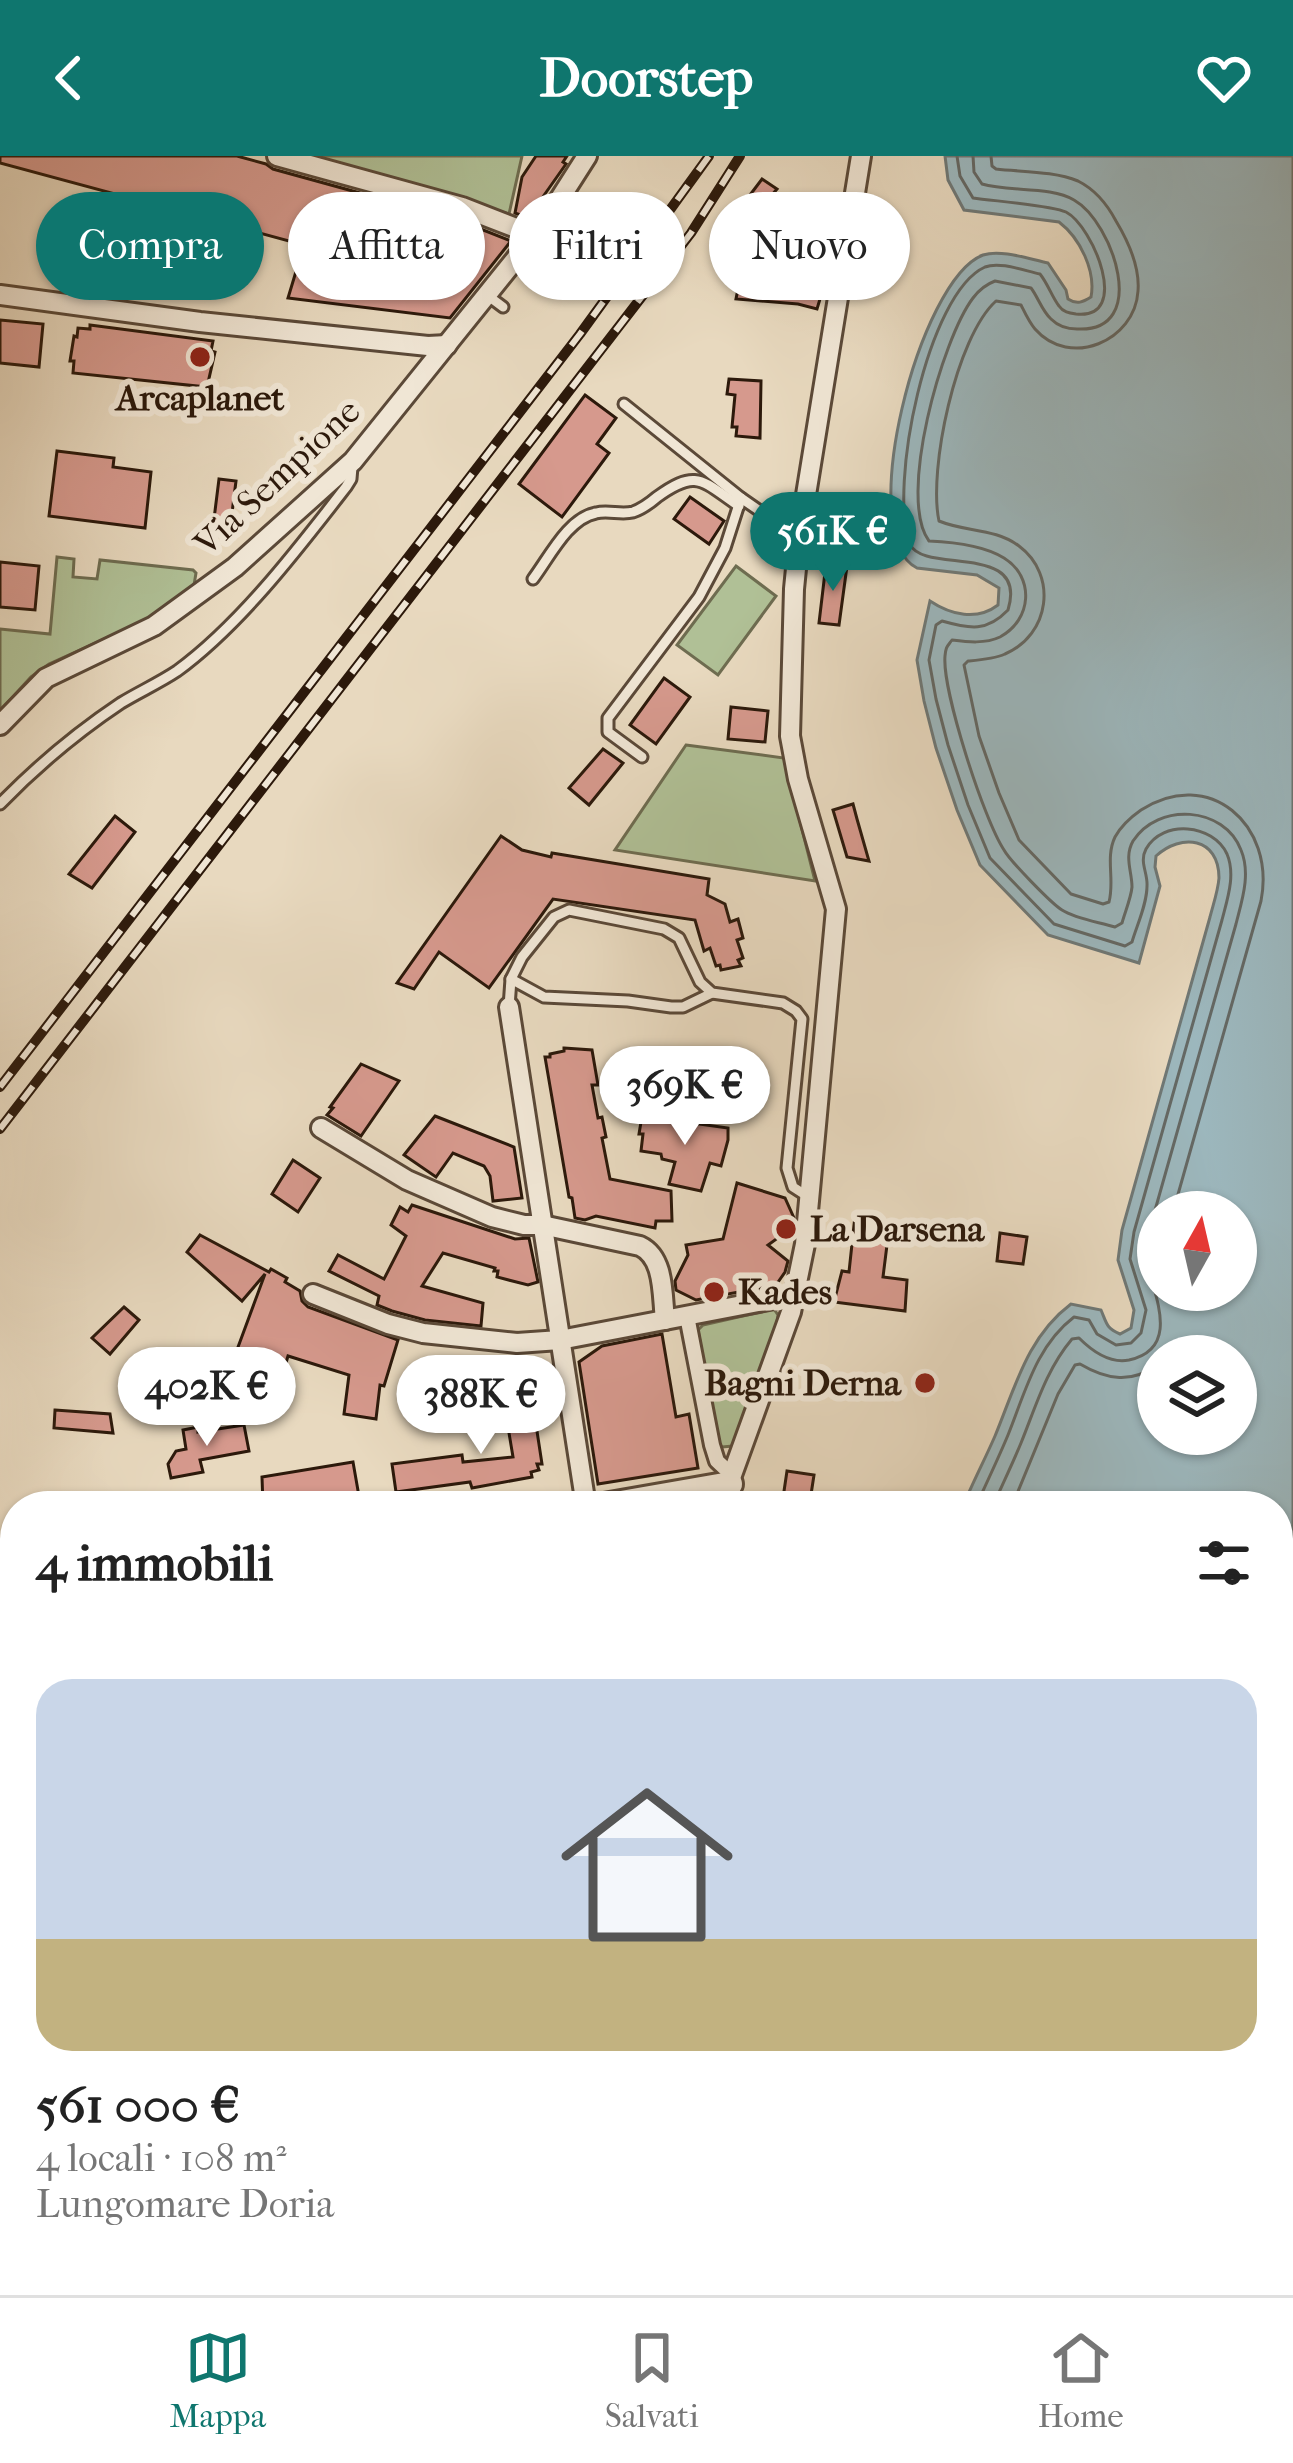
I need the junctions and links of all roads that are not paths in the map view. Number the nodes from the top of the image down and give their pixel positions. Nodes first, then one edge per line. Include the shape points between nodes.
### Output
1 (278, 156) edge
2 (587, 156) edge
3 (861, 156) edge
4 (563, 192) edge
5 (509, 225) edge
6 (509, 277) edge
7 (0, 295) edge
8 (447, 345) junction
9 (624, 404) dead end
10 (352, 461) junction
11 (740, 502) junction
12 (799, 538) junction
13 (533, 579) dead end
14 (0, 725) edge
15 (642, 757) dead end
16 (0, 804) edge
17 (511, 979) junction
18 (712, 993) junction
19 (508, 1006) joint
20 (321, 1128) dead end
21 (810, 1198) junction
22 (542, 1225) junction
23 (313, 1294) dead end
24 (795, 1295) junction
25 (687, 1316) junction
26 (665, 1320) junction
27 (560, 1340) junction
28 (731, 1488) edge
29 (584, 1491) edge

1 - 5 street
2 - 4 street, Via Sempione
3 - 12 street
6 - 8 street, Via Sempione
7 - 8 street
8 - 10 street, Via Sempione
9 - 11 lane
10 - 14 street, Via Sempione via 235,568 154,626 46,678
10 - 16 lane via 346,487 283,567 203,649 76,734
11 - 12 lane
11 - 13 lane via 690,479 630,513 589,514
11 - 15 lane via 699,597 608,718 608,732
12 - 21 street via 790,736 836,909
17 - 18 lane via 544,997 671,1007
17 - 18 lane via 554,916 569,910 664,929 679,938
17 - 19 lane
18 - 21 lane via 783,1003 802,1019 787,1168 793,1186
19 - 22 street
20 - 22 street via 407,1180 492,1217
21 - 24 street
22 - 26 street via 651,1251
22 - 27 street
23 - 27 street via 423,1333
24 - 25 street
24 - 28 street
25 - 26 street
25 - 28 street via 712,1445
26 - 27 street
27 - 29 street

